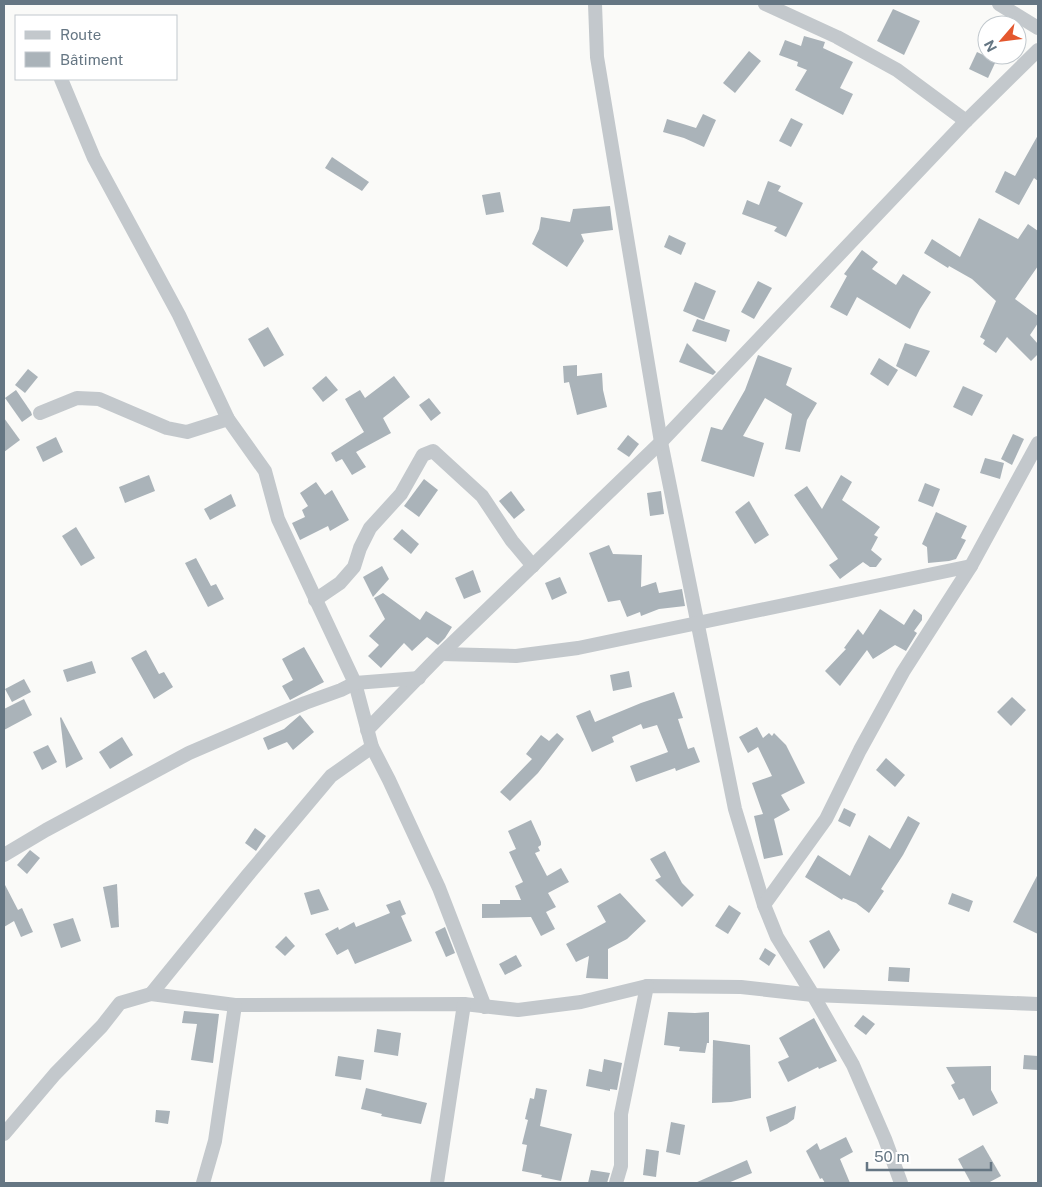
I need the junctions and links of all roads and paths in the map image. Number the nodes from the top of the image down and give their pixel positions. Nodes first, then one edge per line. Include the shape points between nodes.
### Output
1 (596, 4) edge
2 (765, 4) edge
3 (998, 4) edge
4 (1038, 28) edge
5 (1038, 50) edge
6 (61, 80) edge
7 (966, 121) junction
8 (40, 413) dead end
9 (228, 419) junction
10 (661, 442) junction
11 (1038, 443) edge
12 (533, 566) junction
13 (971, 566) junction
14 (315, 600) junction
15 (698, 624) junction
16 (441, 654) junction
17 (419, 678) junction
18 (354, 683) junction
19 (368, 730) junction
20 (372, 747) junction
21 (4, 855) edge
22 (764, 905) junction
23 (647, 986) junction
24 (151, 994) junction
25 (813, 995) junction
26 (464, 1004) junction
27 (1038, 1004) edge
28 (235, 1005) junction
29 (485, 1007) junction
30 (4, 1134) edge
31 (203, 1183) edge
32 (437, 1183) edge
33 (616, 1183) edge
34 (901, 1183) edge

1 - 10 street via 597,57
2 - 7 street via 837,37 897,70
3 - 4 street
5 - 7 street
6 - 9 street via 94,158 179,315
7 - 10 street
8 - 9 street via 78,398 99,399 168,428 187,432
9 - 14 street via 265,472 278,519
10 - 12 street
10 - 15 street
11 - 13 street
12 - 14 street via 512,542 482,496 433,451 423,455 401,494 370,528 354,567 340,583
12 - 16 street
13 - 15 street
13 - 22 street via 903,672 826,819
14 - 18 street
15 - 16 street via 578,648 516,656
15 - 22 street via 735,809
16 - 17 street
17 - 18 street
17 - 19 street
18 - 19 street
18 - 21 street via 189,753
19 - 20 street
20 - 24 street via 331,776
20 - 29 street via 439,888
22 - 25 street via 777,937
23 - 25 street via 741,987
23 - 29 street via 581,1002 518,1010
23 - 33 street via 621,1114 621,1166
24 - 28 street
24 - 30 street via 120,1003
25 - 27 street
25 - 34 street via 853,1065
26 - 28 street
26 - 29 street
26 - 32 street
28 - 31 street via 215,1141

